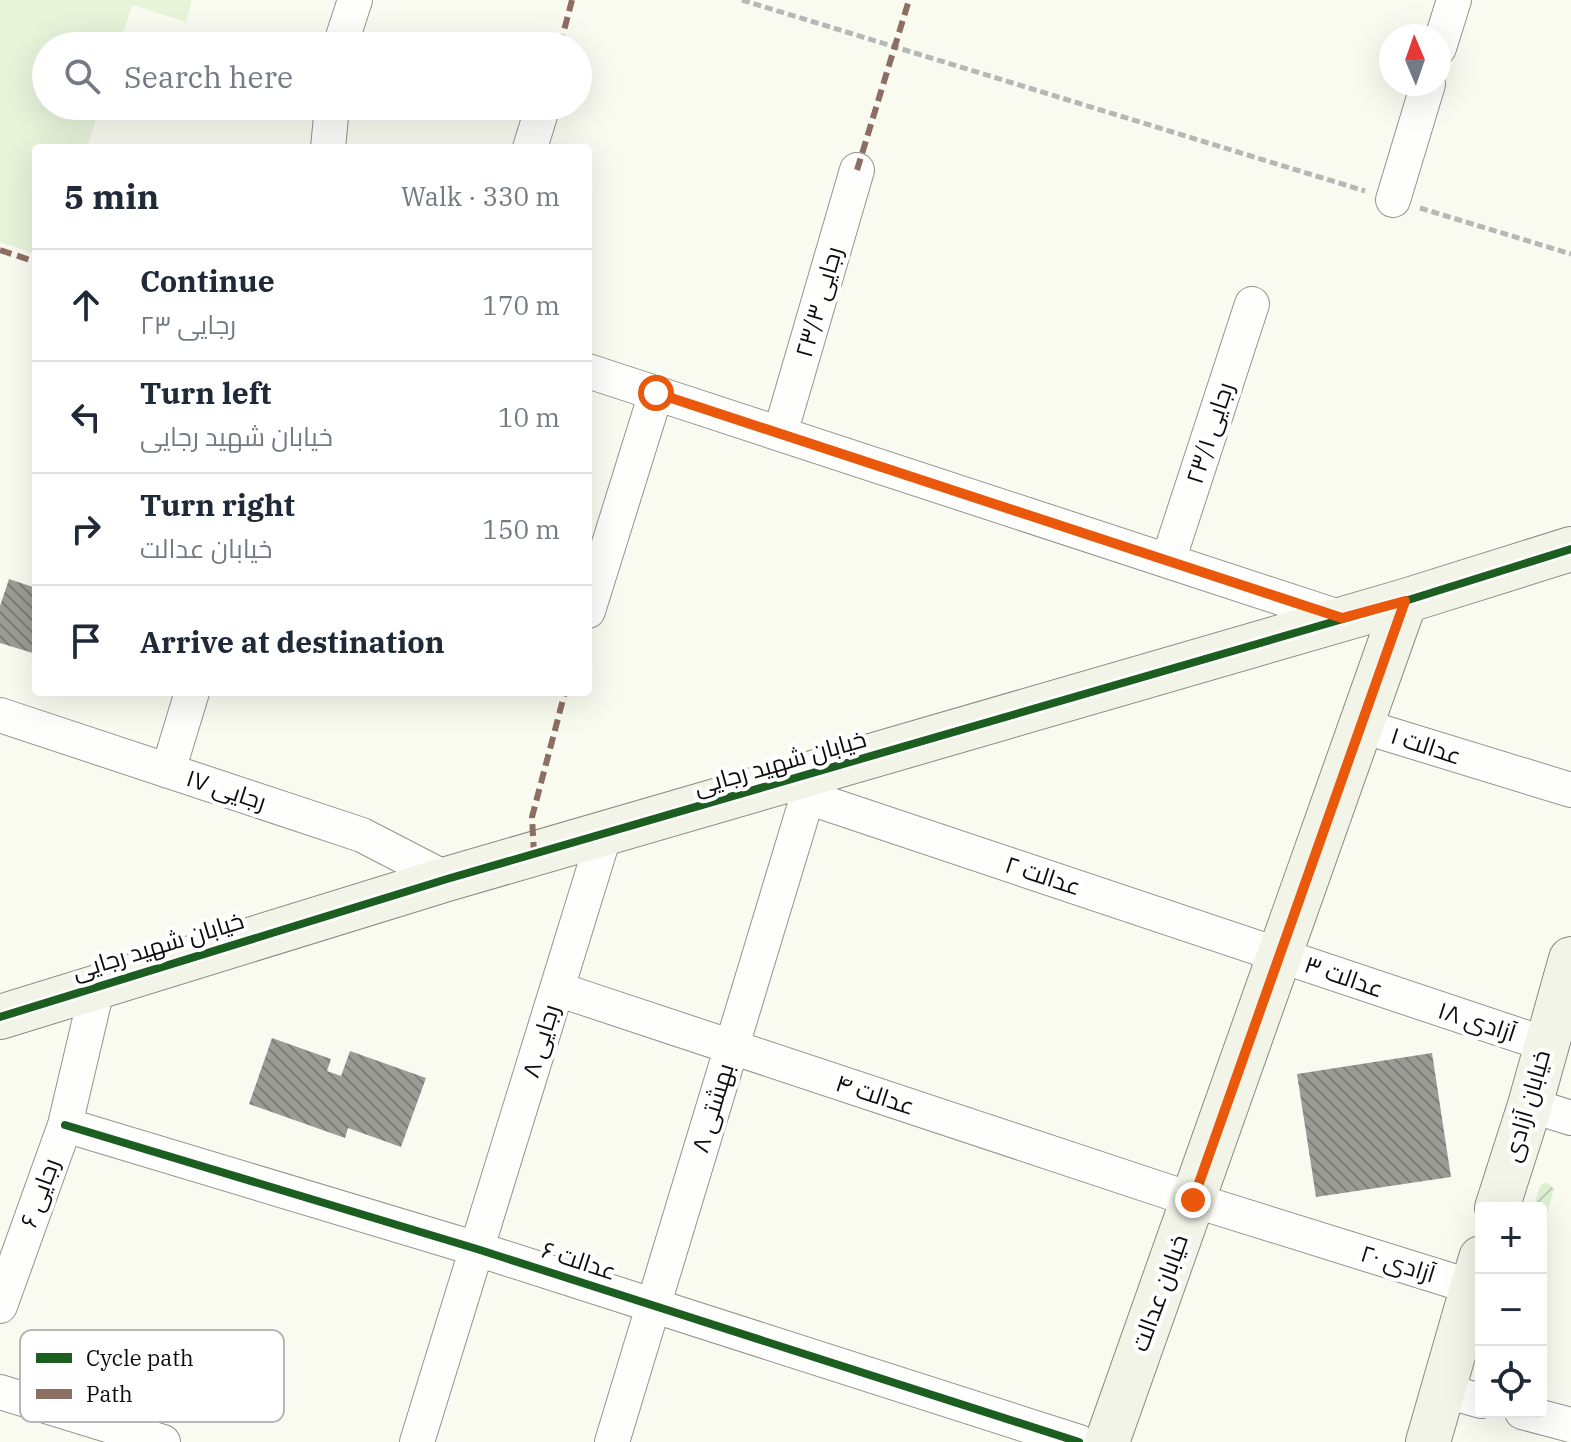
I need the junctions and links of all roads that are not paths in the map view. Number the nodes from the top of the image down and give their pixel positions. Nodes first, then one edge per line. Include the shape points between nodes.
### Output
1 (355, 0) edge
2 (1454, 0) edge
3 (1446, 24) edge
4 (345, 32) edge
5 (1424, 96) edge
6 (331, 120) edge
7 (539, 120) edge
8 (328, 144) edge
9 (531, 144) edge
10 (857, 170) dead end
11 (1393, 200) road end
12 (1252, 304) dead end
13 (592, 372) edge
14 (656, 393) junction
15 (780, 434) junction
16 (1571, 549) edge
17 (1168, 561) junction
18 (592, 598) edge
19 (1405, 601) junction
20 (1342, 618) junction
21 (191, 696) edge
22 (0, 715) edge
23 (1362, 726) junction
24 (168, 771) junction
25 (810, 786) junction
26 (1571, 790) edge
27 (605, 833) junction
28 (447, 879) junction
29 (1279, 954) junction
30 (1571, 959) edge
31 (98, 985) junction
32 (557, 989) junction
33 (1409, 999) joint
34 (0, 1017) edge
35 (1545, 1044) junction
36 (731, 1048) junction
37 (1530, 1105) junction
38 (1571, 1118) edge
39 (65, 1125) junction
40 (1193, 1200) junction
41 (1499, 1202) edge
42 (1325, 1241) joint
43 (477, 1249) junction
44 (1475, 1272) edge
45 (1476, 1274) edge
46 (0, 1306) edge
47 (653, 1306) junction
48 (0, 1392) edge
49 (1462, 1396) edge
50 (20, 1398) edge
51 (1545, 1418) edge
52 (98, 1422) edge
53 (1571, 1425) edge
54 (163, 1442) edge
55 (417, 1442) edge
56 (612, 1442) edge
57 (1079, 1442) edge
58 (1107, 1442) edge
59 (1428, 1442) edge

1 - 4 street
2 - 3 street
5 - 11 street
6 - 8 street
7 - 9 street
10 - 15 street, رجایی ۲۳/۳
12 - 17 street, رجایی ۲۳/۱
13 - 14 street
14 - 15 street
14 - 18 street
15 - 17 street
16 - 19 street, خیابان شهید رجایی
17 - 20 street
19 - 20 street, خیابان شهید رجایی
19 - 23 street, خیابان عدالت
20 - 25 street, خیابان شهید رجایی
21 - 24 street
22 - 24 street, رجایی ۱۷
23 - 26 street, عدالت ۱
23 - 29 street, خیابان عدالت
24 - 28 street, رجایی ۱۷ via 362,835
25 - 27 street, خیابان شهید رجایی
25 - 29 street, عدالت ۲
25 - 36 street, بهشتی ۸
27 - 28 street, خیابان شهید رجایی
27 - 32 street, رجایی ۸
28 - 31 street, خیابان شهید رجایی
29 - 33 street, عدالت ۳
29 - 40 street, خیابان عدالت
30 - 35 street, خیابان آزادی
31 - 34 street, خیابان شهید رجایی
31 - 39 street, رجایی ۶
32 - 36 street, عدالت ۴
32 - 43 street, رجایی ۸
33 - 35 street, آزادی ۱۸
35 - 37 street, خیابان آزادی
36 - 40 street, عدالت ۴
36 - 47 street, بهشتی ۸
37 - 38 street
37 - 41 street, خیابان آزادی
39 - 43 street, عدالت ۶
39 - 46 street, رجایی ۶
40 - 42 street, عدالت ۴
40 - 58 street, خیابان عدالت
42 - 44 street, آزادی ۲۰
43 - 47 street, عدالت ۶
43 - 55 street, رجایی ۸
45 - 49 street
47 - 56 street, بهشتی ۸
47 - 57 street, عدالت ۶
48 - 50 street
49 - 59 street
51 - 53 street
52 - 54 street

